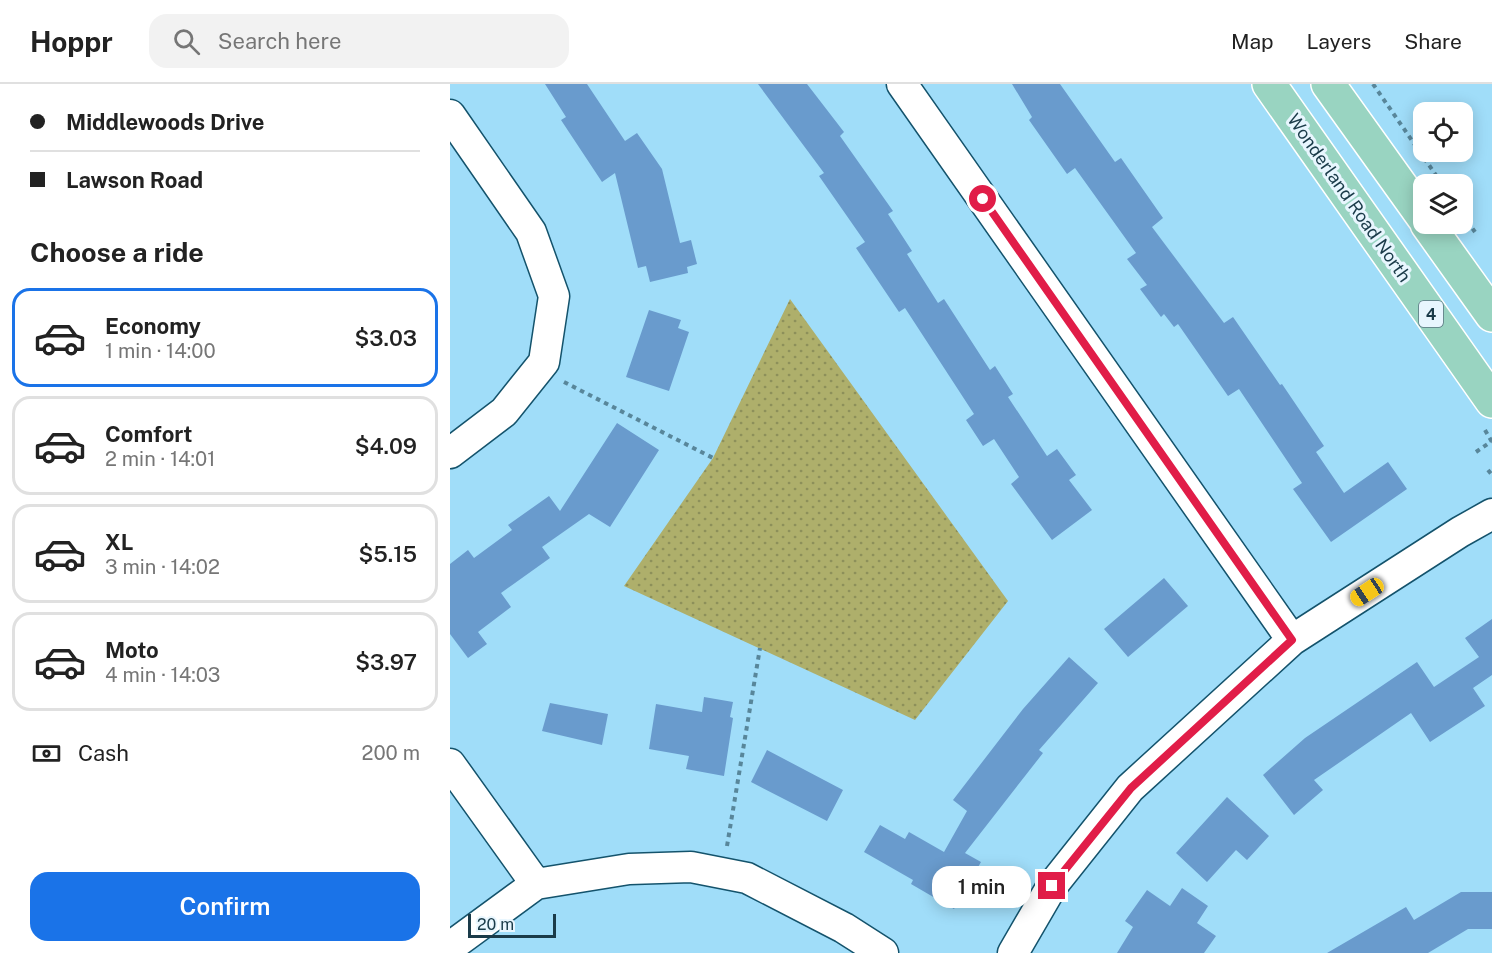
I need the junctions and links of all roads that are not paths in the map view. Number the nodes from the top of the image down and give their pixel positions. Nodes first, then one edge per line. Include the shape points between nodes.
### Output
1 (902, 84) edge
2 (1269, 84) edge
3 (1328, 84) edge
4 (450, 116) edge
5 (1413, 203) edge
6 (1434, 234) edge
7 (1492, 315) edge
8 (1492, 401) edge
9 (450, 453) edge
10 (1492, 514) edge
11 (1292, 640) junction
12 (450, 764) edge
13 (536, 884) junction
14 (450, 947) edge
15 (883, 953) edge
16 (1012, 953) edge

1 - 11 street
2 - 8 main road, Wonderland Road North / 4
3 - 5 main road
4 - 9 street via 531,232 554,296 544,362 504,412
6 - 7 main road
10 - 11 street
11 - 16 street via 1131,788 1052,886
12 - 13 street
13 - 14 street
13 - 15 street via 629,869 691,867 722,873 747,878 844,928

